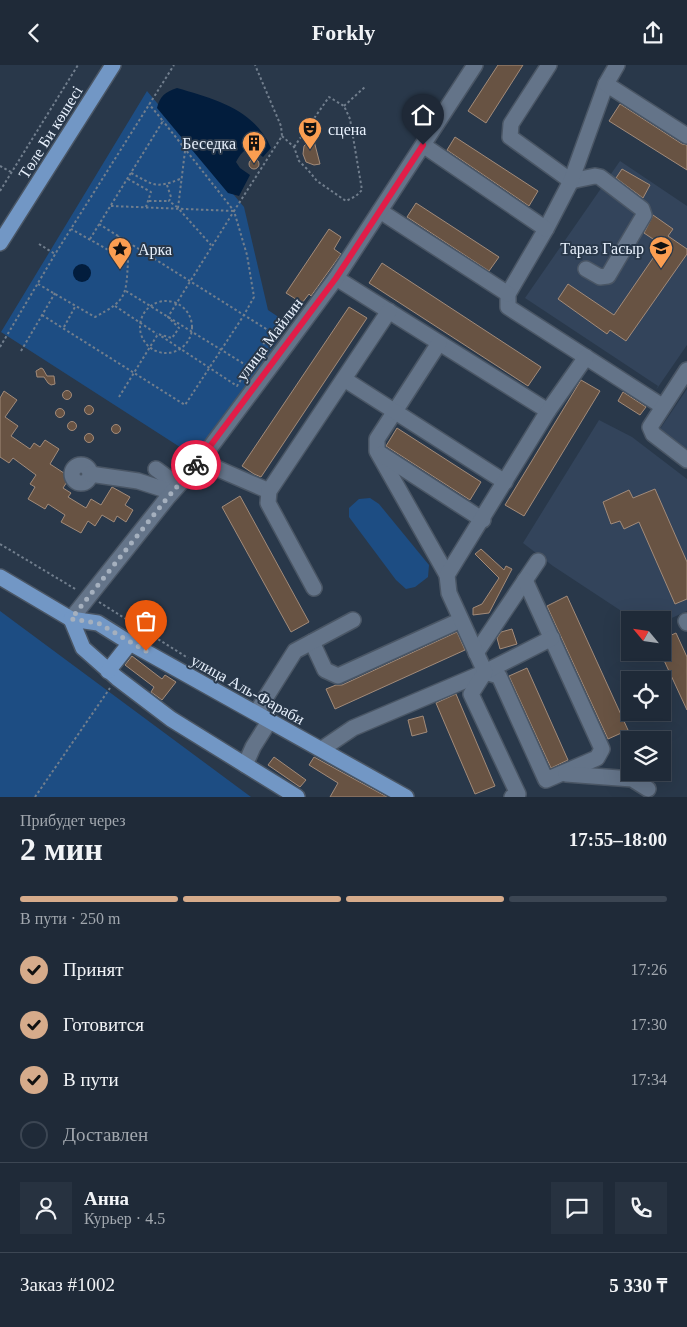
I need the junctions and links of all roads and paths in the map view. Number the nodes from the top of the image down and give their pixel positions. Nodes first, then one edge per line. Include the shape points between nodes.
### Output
1 (78, 65) edge
2 (113, 65) edge
3 (174, 65) edge
4 (254, 65) edge
5 (475, 65) edge
6 (548, 65) edge
7 (616, 65) edge
8 (606, 84) junction
9 (366, 86) dead end
10 (149, 104) junction
11 (344, 106) junction
12 (162, 121) junction
13 (687, 135) edge
14 (282, 136) junction
15 (423, 145) junction
16 (294, 147) junction
17 (185, 150) junction
18 (0, 165) edge
19 (11, 173) junction
20 (131, 173) junction
21 (128, 179) junction
22 (180, 179) junction
23 (571, 181) junction
24 (167, 185) junction
25 (155, 186) junction
26 (0, 191) edge
27 (150, 192) junction
28 (149, 201) junction
29 (169, 201) junction
30 (110, 206) junction
31 (146, 208) junction
32 (178, 208) junction
33 (234, 211) junction
34 (380, 211) junction
35 (99, 224) junction
36 (71, 229) junction
37 (546, 229) junction
38 (119, 236) junction
39 (90, 239) junction
40 (0, 243) edge
41 (38, 244) dead end
42 (211, 245) junction
43 (110, 251) junction
44 (55, 254) junction
45 (586, 269) dead end
46 (336, 278) junction
47 (191, 282) junction
48 (38, 284) junction
49 (126, 291) junction
50 (55, 293) junction
51 (508, 294) junction
52 (178, 303) junction
53 (76, 305) junction
54 (115, 306) junction
55 (150, 306) junction
56 (389, 311) junction
57 (42, 315) junction
58 (244, 315) junction
59 (168, 317) junction
60 (140, 323) junction
61 (64, 327) junction
62 (192, 331) junction
63 (158, 334) junction
64 (439, 343) junction
65 (0, 347) edge
66 (150, 347) junction
67 (180, 349) junction
68 (222, 350) junction
69 (21, 351) dead end
70 (586, 357) junction
71 (249, 367) junction
72 (210, 368) junction
73 (687, 370) edge
74 (134, 373) junction
75 (344, 379) junction
76 (119, 397) dead end
77 (662, 406) junction
78 (395, 411) junction
79 (548, 411) junction
80 (377, 451) junction
81 (687, 460) edge
82 (200, 461) junction
83 (156, 469) dead end
84 (90, 474) dead end
85 (505, 482) junction
86 (175, 488) junction
87 (269, 491) junction
88 (482, 520) junction
89 (538, 561) dead end
90 (447, 575) junction
91 (0, 577) edge
92 (525, 580) junction
93 (314, 588) dead end
94 (71, 619) junction
95 (353, 620) dead end
96 (461, 620) junction
97 (552, 638) junction
98 (312, 642) junction
99 (130, 643) junction
100 (476, 653) junction
101 (485, 672) junction
102 (112, 675) junction
103 (256, 713) junction
104 (270, 721) junction
105 (322, 749) junction
106 (245, 765) junction
107 (562, 773) junction
108 (648, 789) dead end
109 (35, 797) edge
110 (297, 797) edge
111 (406, 797) edge
112 (512, 797) edge

1 - 19 path
2 - 40 main road, Төле Би көшесі
3 - 10 path
4 - 14 path via 281,126
5 - 15 street, улица Майлин
6 - 23 street via 511,124 510,137
7 - 8 street
8 - 13 street
8 - 23 street
9 - 11 path
10 - 12 path
10 - 36 path
11 - 16 path via 329,97
11 - 16 path via 350,119 362,190 356,196 346,201 317,181 299,161
12 - 17 path
12 - 20 path
14 - 16 path
14 - 33 path
15 - 34 street, улица Майлин
15 - 37 street
17 - 22 path
17 - 33 path
18 - 19 path
19 - 26 path
20 - 21 path
20 - 25 path
21 - 27 path
21 - 30 path
22 - 24 path
22 - 32 path
23 - 37 street
23 - 45 street via 600,177 642,209 644,215 608,276 600,277
24 - 25 path
24 - 29 path
25 - 27 path
27 - 28 path
28 - 29 path
28 - 31 path
29 - 32 path
30 - 31 path
30 - 35 path
31 - 32 path
32 - 33 path
32 - 42 path
33 - 42 path
33 - 58 path via 247,255 254,297
34 - 46 street, улица Майлин
34 - 51 street
35 - 38 path
35 - 39 path
36 - 39 path
36 - 44 path
37 - 51 street
38 - 43 path
38 - 47 path
39 - 43 path
41 - 44 path
42 - 47 path
43 - 49 path via 128,261
44 - 48 path
46 - 56 street
46 - 82 street, улица Майлин
47 - 52 path
47 - 58 path
48 - 50 path
48 - 65 path
49 - 54 path
49 - 55 path
50 - 53 path
50 - 57 path
51 - 70 street via 508,307
52 - 55 path via 164,301
52 - 59 path
52 - 62 path via 189,315
53 - 54 path via 96,317
53 - 61 path
54 - 60 path
55 - 59 path
55 - 60 path
56 - 64 street
56 - 75 street
57 - 61 path
57 - 69 path
58 - 68 path
58 - 71 path via 271,332
59 - 62 path
59 - 63 path via 179,328 172,338
60 - 63 path
60 - 66 path via 144,340
61 - 74 path
62 - 67 path
62 - 68 path
63 - 66 path
63 - 67 path
64 - 78 street
64 - 79 street
66 - 67 path via 165,353
66 - 74 path
67 - 72 path
68 - 71 path
68 - 72 path
70 - 77 street
70 - 79 street
71 - 72 path via 237,385
72 - 74 path via 185,405
73 - 77 street
74 - 76 path
75 - 78 street
75 - 87 street
77 - 81 street via 650,427 653,434
78 - 80 street via 377,439
78 - 85 street
79 - 85 street
80 - 88 street
80 - 90 street
82 - 86 street, улица Майлин
82 - 87 street
83 - 86 street
84 - 86 street
85 - 88 street
86 - 94 street, улица Майлин
87 - 93 street via 268,503
88 - 90 street
89 - 92 street
90 - 96 street via 448,593
91 - 94 main road, улица Аль-Фараби
92 - 97 street
92 - 100 street
94 - 99 main road, улица Аль-Фараби via 98,623
94 - 102 main road via 83,648
95 - 98 street
96 - 98 street via 338,675 325,670
96 - 100 street
97 - 101 street
97 - 107 street via 602,749 597,758
98 - 103 street via 295,651
99 - 102 main road
99 - 103 main road, улица Аль-Фараби
100 - 101 street
101 - 105 street via 353,728
101 - 107 street via 499,676 546,780
101 - 112 street via 471,694 518,794
102 - 106 main road via 171,719
102 - 109 path
103 - 104 main road, улица Аль-Фараби
104 - 105 main road, улица Аль-Фараби
104 - 106 street
105 - 111 main road, улица Аль-Фараби
106 - 110 main road
107 - 108 street via 632,779

